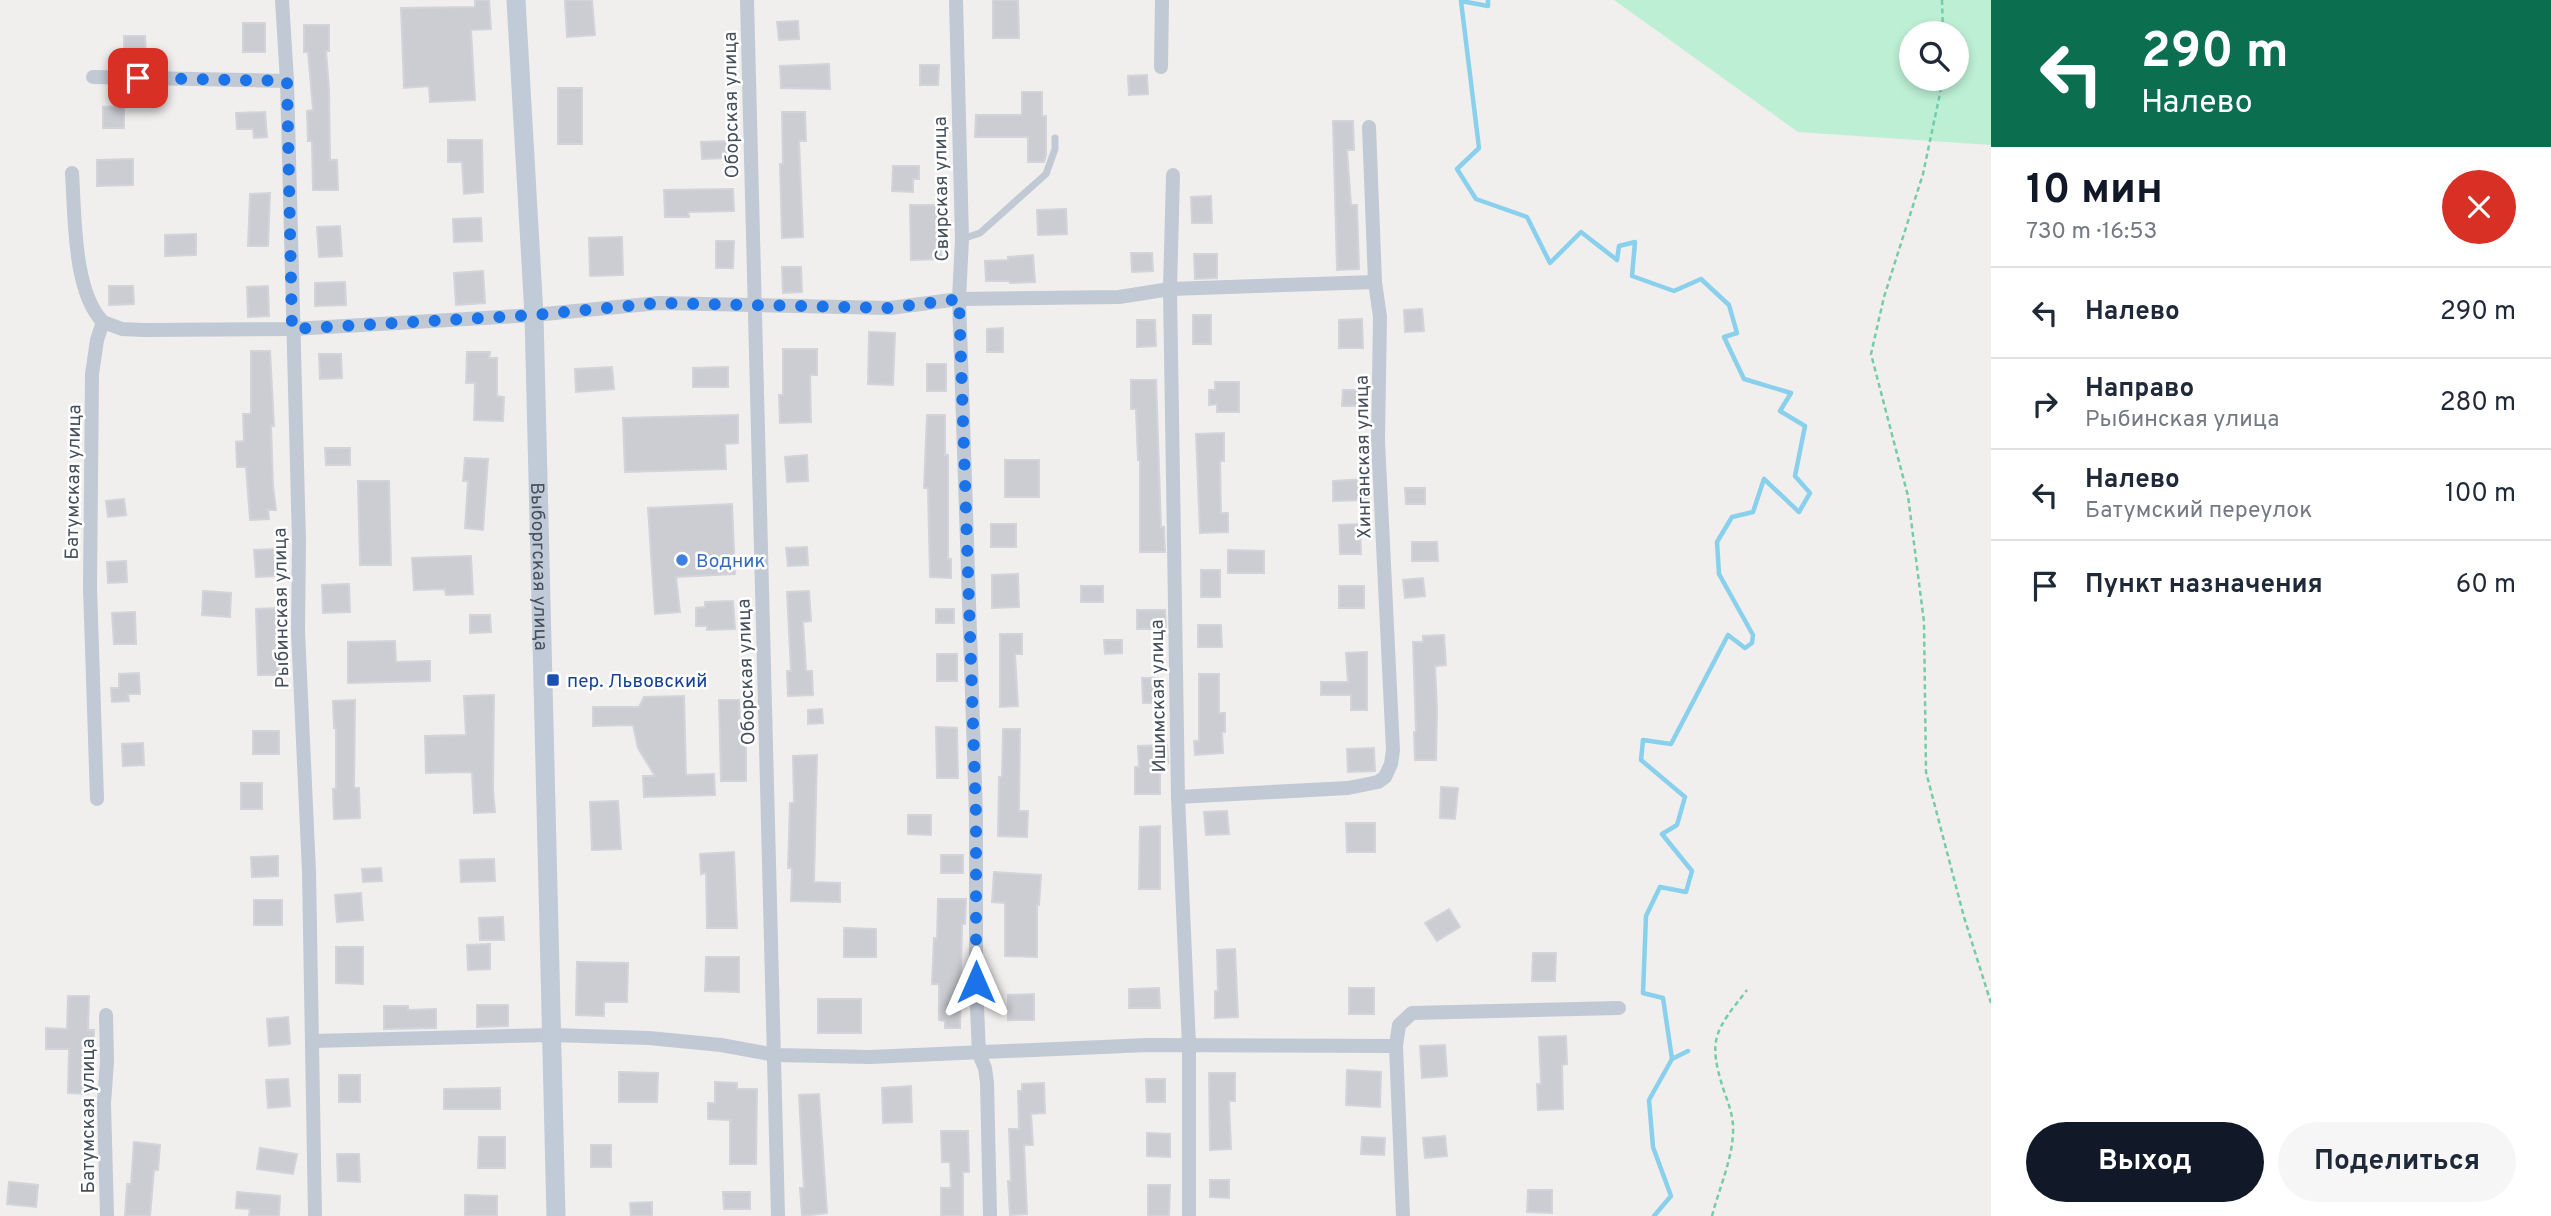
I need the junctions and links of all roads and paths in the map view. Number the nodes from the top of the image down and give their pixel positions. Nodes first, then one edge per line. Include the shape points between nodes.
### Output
1 (282, 0) edge
2 (516, 0) edge
3 (747, 0) edge
4 (956, 0) edge
5 (1162, 0) edge
6 (1942, 0) edge
7 (1943, 21) edge
8 (1161, 67) dead end
9 (93, 77) dead end
10 (287, 81) junction
11 (1940, 91) edge
12 (1370, 127) dead end
13 (1055, 138) dead end
14 (72, 173) dead end
15 (1173, 175) dead end
16 (962, 239) junction
17 (1375, 282) junction
18 (1170, 289) junction
19 (959, 299) junction
20 (754, 305) junction
21 (534, 315) junction
22 (103, 322) junction
23 (292, 329) junction
24 (1178, 796) junction
25 (97, 799) dead end
26 (1748, 990) dead end
27 (1991, 1003) edge
28 (1619, 1008) dead end
29 (106, 1015) dead end
30 (552, 1035) junction
31 (313, 1041) junction
32 (1189, 1045) junction
33 (1396, 1046) junction
34 (979, 1054) junction
35 (775, 1055) junction
36 (107, 1216) edge
37 (314, 1216) edge
38 (556, 1216) edge
39 (778, 1216) edge
40 (990, 1216) edge
41 (1189, 1216) edge
42 (1403, 1216) edge
43 (1712, 1216) edge

1 - 10 street, Рыбинская улица
2 - 21 street, Выборгская улица
3 - 20 street, Оборская улица
4 - 16 street, Свирская улица
5 - 8 street
6 - 7 path
9 - 10 street
10 - 23 street, Рыбинская улица
11 - 27 path via 1923,174 1871,354 1909,496 1924,622 1926,772
12 - 17 street, Хинганская улица
13 - 16 lane via 1045,174 979,233
14 - 22 street via 86,298
15 - 18 street, Ишимская улица
16 - 19 street, Свирская улица
17 - 18 street
17 - 24 street, Хинганская улица via 1380,317 1378,441 1391,764 1378,782 1336,789
18 - 19 street via 1119,297
18 - 24 street, Ишимская улица
19 - 20 street via 890,308
19 - 34 street, Свирская улица
20 - 21 street via 659,303
20 - 35 street, Оборская улица
21 - 23 street
21 - 30 street, Выборгская улица
22 - 23 street via 132,330
22 - 25 street, Батумская улица via 92,374 90,588
23 - 31 street, Рыбинская улица
24 - 32 street, Ишимская улица
26 - 43 path via 1715,1038 1716,1067 1733,1117 1733,1133
28 - 33 street via 1412,1013 1399,1025
29 - 36 street, Батумская улица
30 - 31 street
30 - 35 street via 661,1039
30 - 38 street, Выборгская улица
31 - 37 street, Рыбинская улица
32 - 33 street
32 - 34 street
32 - 41 street, Ишимская улица
33 - 42 street
34 - 35 street
34 - 40 street, Свирская улица via 987,1083
35 - 39 street, Оборская улица

